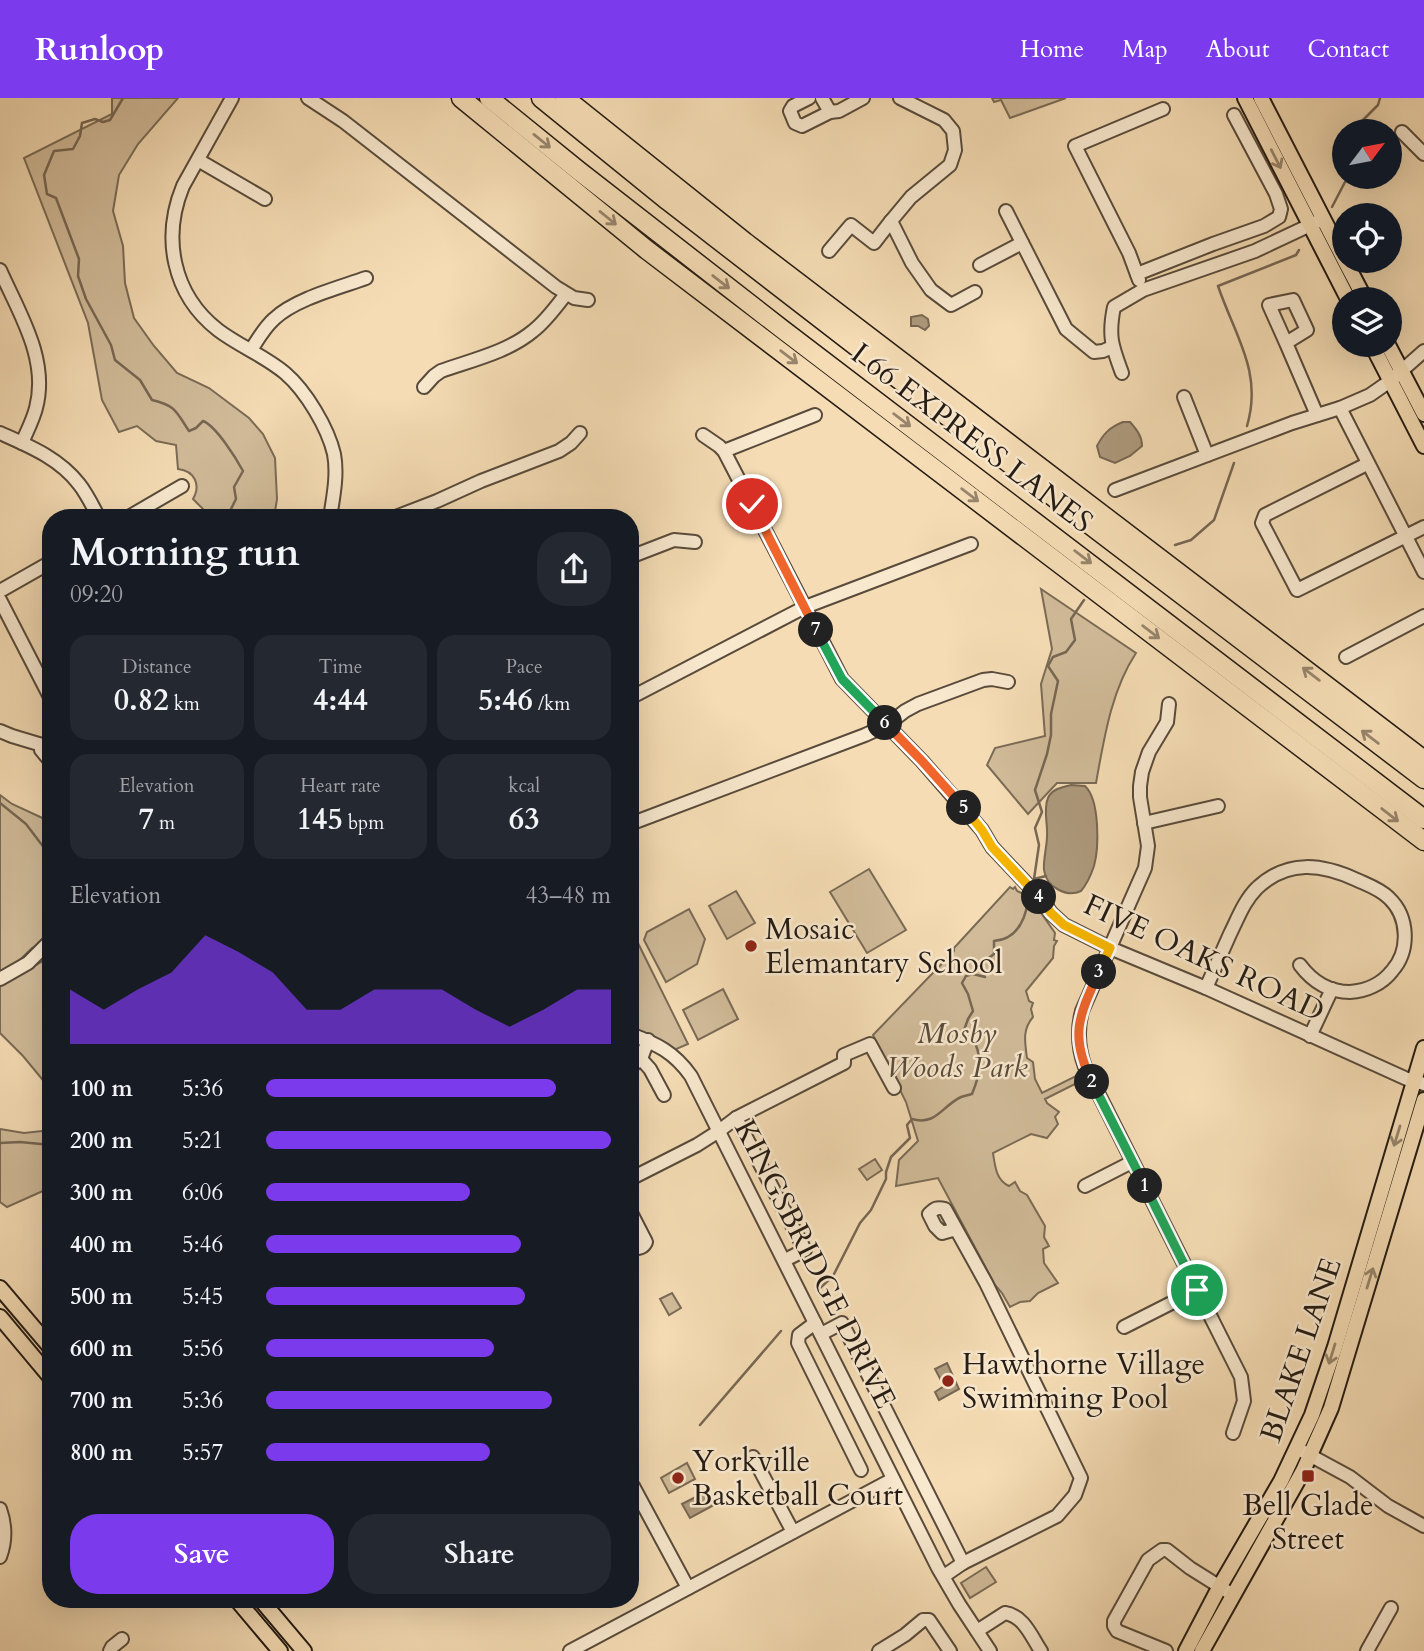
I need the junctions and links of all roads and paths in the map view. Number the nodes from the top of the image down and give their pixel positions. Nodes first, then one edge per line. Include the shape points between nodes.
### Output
1 (232, 98) edge
2 (308, 98) edge
3 (461, 98) edge
4 (489, 98) edge
5 (541, 98) edge
6 (565, 98) edge
7 (809, 98) edge
8 (822, 98) edge
9 (863, 98) edge
10 (900, 98) edge
11 (1245, 98) edge
12 (1261, 98) edge
13 (1163, 109) dead end
14 (830, 112) junction
15 (1234, 115) dead end
16 (1402, 132) dead end
17 (1424, 154) edge
18 (198, 160) junction
19 (265, 199) dead end
20 (1006, 211) dead end
21 (891, 221) junction
22 (1317, 222) junction
23 (1022, 243) junction
24 (1332, 243) edge
25 (829, 251) dead end
26 (980, 265) dead end
27 (0, 270) edge
28 (1137, 274) junction
29 (366, 278) dead end
30 (1343, 287) edge
31 (1143, 290) junction
32 (975, 292) dead end
33 (566, 294) junction
34 (588, 300) dead end
35 (1286, 343) dead end
36 (1112, 347) junction
37 (251, 350) junction
38 (1424, 351) edge
39 (1381, 357) edge
40 (1391, 357) edge
41 (1122, 373) dead end
42 (1396, 376) junction
43 (424, 387) dead end
44 (1184, 397) dead end
45 (1339, 408) junction
46 (1424, 414) edge
47 (816, 415) dead end
48 (1317, 415) junction
49 (0, 433) edge
50 (580, 433) dead end
51 (703, 435) dead end
52 (22, 443) junction
53 (1424, 446) edge
54 (724, 451) junction
55 (1207, 455) junction
56 (1367, 464) junction
57 (182, 486) dead end
58 (1115, 490) dead end
59 (94, 509) edge
60 (142, 509) edge
61 (331, 509) edge
62 (416, 509) edge
63 (1424, 527) edge
64 (1406, 536) junction
65 (695, 542) dead end
66 (971, 544) dead end
67 (639, 554) edge
68 (42, 567) edge
69 (1424, 572) edge
70 (0, 591) edge
71 (0, 600) edge
72 (805, 607) junction
73 (1424, 617) edge
74 (1346, 657) dead end
75 (42, 672) edge
76 (1009, 682) dead end
77 (639, 693) edge
78 (1169, 704) dead end
79 (887, 725) junction
80 (0, 731) edge
81 (42, 742) edge
82 (1424, 760) edge
83 (1424, 779) edge
84 (1218, 806) dead end
85 (1424, 819) edge
86 (639, 821) edge
87 (1144, 822) junction
88 (1424, 841) edge
89 (1110, 948) junction
90 (42, 949) edge
91 (1300, 965) dead end
92 (0, 979) edge
93 (1206, 988) junction
94 (1332, 989) junction
95 (1310, 1036) junction
96 (639, 1037) edge
97 (648, 1040) junction
98 (1424, 1048) edge
99 (639, 1056) edge
100 (639, 1065) edge
101 (1419, 1083) edge
102 (894, 1088) dead end
103 (664, 1095) dead end
104 (1424, 1100) edge
105 (736, 1118) junction
106 (719, 1131) junction
107 (1132, 1162) junction
108 (639, 1174) edge
109 (1085, 1185) dead end
110 (639, 1228) edge
111 (956, 1229) dead end
112 (639, 1248) edge
113 (785, 1260) junction
114 (0, 1287) edge
115 (1197, 1290) junction
116 (0, 1317) edge
117 (1124, 1327) dead end
118 (818, 1329) junction
119 (42, 1337) edge
120 (42, 1367) edge
121 (839, 1370) junction
122 (817, 1382) junction
123 (1233, 1433) dead end
124 (873, 1438) junction
125 (851, 1450) junction
126 (1304, 1452) junction
127 (753, 1457) dead end
128 (862, 1470) dead end
129 (893, 1479) junction
130 (639, 1497) edge
131 (0, 1509) edge
132 (1424, 1526) edge
133 (793, 1532) junction
134 (0, 1558) edge
135 (963, 1563) junction
136 (944, 1576) junction
137 (1220, 1586) junction
138 (688, 1588) junction
139 (1233, 1595) junction
140 (253, 1608) edge
141 (255, 1608) edge
142 (268, 1608) edge
143 (1391, 1608) dead end
144 (977, 1631) junction
145 (122, 1639) dead end
146 (300, 1646) edge
147 (110, 1651) edge
148 (280, 1651) edge
149 (570, 1651) edge
150 (879, 1651) edge
151 (950, 1651) edge
152 (990, 1651) edge
153 (1041, 1651) edge
154 (1166, 1651) edge
155 (1186, 1651) edge
156 (1202, 1651) edge
157 (1367, 1651) edge

1 - 18 street
2 - 33 street
3 -> 88 highway via 647,250
4 -> 85 highway, I 66 EXPRESS LANES via 782,329
83 -> 5 highway, I 66 EXPRESS LANES via 788,294
82 -> 6 highway via 745,242
7 - 14 street via 790,111 795,122 802,126
8 - 14 street
9 - 14 street
10 - 21 street via 944,120 953,131 955,150 950,165 911,197
11 -> 22 main road
12 - 22 main road
13 - 28 street via 1075,146
15 - 28 street via 1276,194 1279,217
16 - 17 street
18 - 19 street
18 - 37 street via 174,211 176,267 202,315
20 - 23 street
21 - 25 street via 874,243 850,225
21 - 32 street via 931,290 951,305
22 - 24 main road
22 - 30 main road
22 - 31 street via 1255,251
23 - 26 street
23 - 36 street via 1066,329 1094,352
27 - 52 street via 32,342 40,372 37,408
28 - 31 street
29 - 37 street via 285,310
31 - 36 street via 1114,307
33 - 34 street
33 - 43 street via 525,337 441,372
35 - 48 street
36 - 41 street
37 - 61 street via 296,383 312,406 334,453
38 - 42 street
39 - 42 main road
40 - 42 main road
42 - 45 street via 1370,395
42 - 46 main road
42 - 53 main road
44 - 55 street
45 - 48 street
45 - 56 street
47 - 54 street
48 - 55 street
49 - 52 street
50 - 62 street via 559,451
51 - 54 street, FIVE OAKS ROAD
52 - 59 street via 72,475
54 - 72 street, FIVE OAKS ROAD
55 - 58 street
56 - 64 street
56 - 64 street via 1265,514 1262,523 1297,590
57 - 60 street
63 - 64 street
64 - 69 street
65 - 67 street via 674,540
66 - 72 street
68 - 70 street
71 - 75 street
72 - 77 street
72 - 79 street, FIVE OAKS ROAD via 842,679
73 - 74 street
76 - 79 street via 983,680 918,704
78 - 87 street via 1167,722 1142,772
79 - 86 street
79 - 89 street, FIVE OAKS ROAD via 1051,913 1064,925
80 - 81 street
84 - 87 street
87 - 89 street via 1145,868
89 - 93 street, FIVE OAKS ROAD
89 - 107 street via 1082,1011 1079,1048
90 - 92 street
91 - 94 street via 1308,976
93 - 94 street via 1253,893 1279,874 1312,867 1337,871 1380,891 1393,902 1404,927 1402,954 1385,978 1358,991
93 - 95 street, FIVE OAKS ROAD
94 - 95 street
95 - 101 street, FIVE OAKS ROAD
96 - 97 street, KINGSBRIDGE DRIVE
97 - 99 street
97 - 106 street, KINGSBRIDGE DRIVE via 687,1070
98 - 101 main road, BLAKE LANE
100 - 103 street via 650,1069
101 -> 126 main road, BLAKE LANE
102 - 105 street via 870,1044 845,1055 844,1063
126 -> 104 main road, BLAKE LANE via 1338,1385
105 - 106 street
105 - 113 street via 805,1250
106 - 108 street
106 - 113 street, KINGSBRIDGE DRIVE
107 - 109 street
107 - 115 street
110 - 112 street via 646,1242
111 - 135 street via 1082,1478 1057,1516
113 - 118 street, KINGSBRIDGE DRIVE
114 - 119 main road
115 - 117 street
115 - 123 street via 1243,1383 1243,1407
116 - 120 main road
118 - 121 street, KINGSBRIDGE DRIVE
118 - 122 street via 797,1337
118 - 135 street via 842,1323
121 - 122 street
121 - 124 street, KINGSBRIDGE DRIVE
122 - 125 street
124 - 125 street
124 - 129 street, KINGSBRIDGE DRIVE
125 - 128 street
126 - 132 street
126 - 137 main road, BLAKE LANE via 1281,1480
126 - 139 main road, BLAKE LANE
127 - 133 street
129 - 133 street
129 - 136 street, KINGSBRIDGE DRIVE
130 - 138 street
131 - 134 street via 5,1534
133 - 138 street
135 - 136 street
136 - 144 street, KINGSBRIDGE DRIVE
137 - 139 street
137 - 154 street via 1167,1550 1148,1560 1114,1626
137 - 155 main road, BLAKE LANE
138 - 149 street
139 - 156 main road, BLAKE LANE
140 - 148 main road
141 - 146 main road
142 - 146 main road
143 - 157 street
144 - 152 street, KINGSBRIDGE DRIVE
144 - 153 street via 1005,1613 1012,1614 1019,1617
145 - 147 street
150 - 151 street via 923,1620 929,1620

